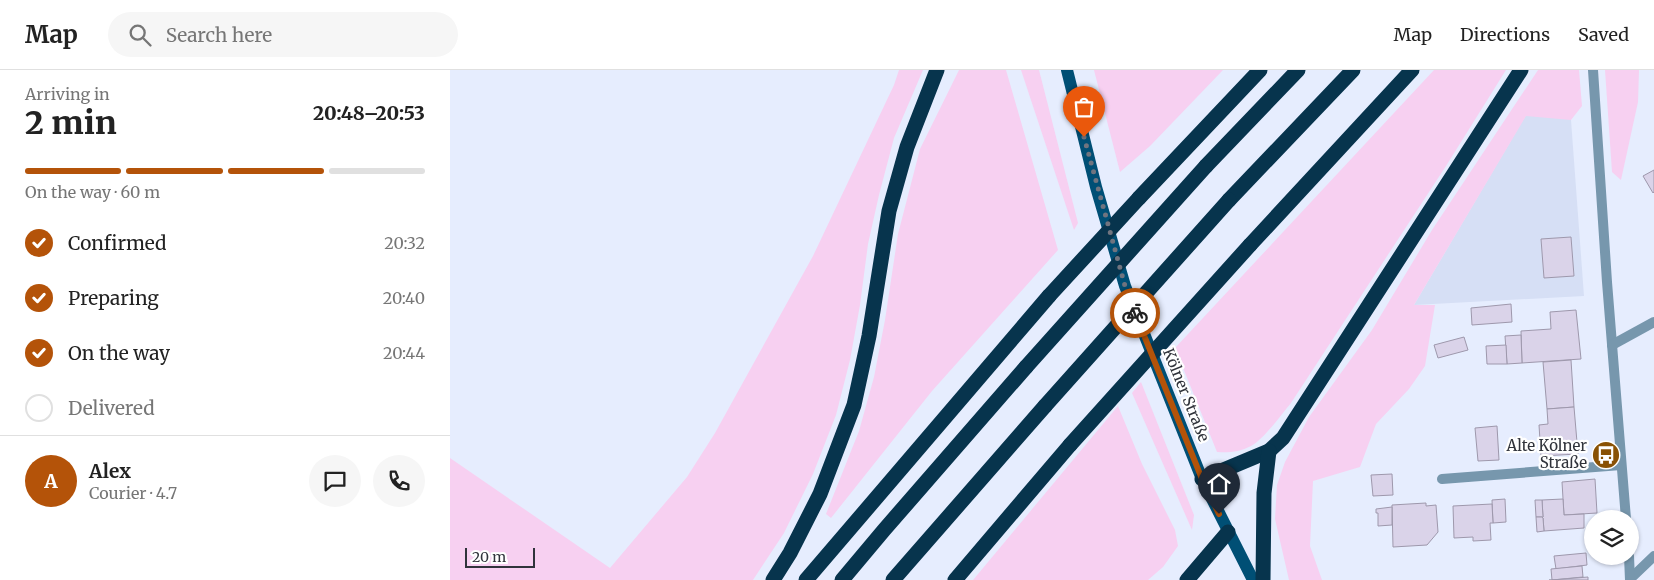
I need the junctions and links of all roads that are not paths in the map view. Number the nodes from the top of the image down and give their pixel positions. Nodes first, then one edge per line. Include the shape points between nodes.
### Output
1 (937, 70) edge
2 (946, 70) edge
3 (1067, 70) edge
4 (1260, 70) edge
5 (1298, 70) edge
6 (1353, 70) edge
7 (1412, 70) edge
8 (1521, 70) edge
9 (1593, 70) edge
10 (929, 94) junction
11 (1654, 322) edge
12 (1612, 344) junction
13 (1269, 451) junction
14 (1621, 465) junction
15 (1202, 479) junction
16 (1442, 479) dead end
17 (1625, 510) edge
18 (1228, 532) junction
19 (1654, 556) edge
20 (1629, 565) edge
21 (1630, 579) edge
22 (773, 580) edge
23 (806, 580) edge
24 (842, 580) edge
25 (893, 580) edge
26 (955, 580) edge
27 (1187, 580) edge
28 (1253, 580) edge
29 (1263, 580) edge

1 - 10 highway
2 - 10 highway
3 - 15 main road, Kölner Straße via 1125,286
4 - 23 highway, bridge via 1049,296
5 - 24 highway, bridge via 1206,166 1026,367
6 - 25 highway, bridge via 1230,200
7 - 26 highway, bridge via 1250,245
8 - 13 highway via 1283,438
9 - 12 street
10 - 22 highway via 907,147 889,211 869,336 854,405 820,494
11 - 12 street
12 - 14 street
13 - 15 highway
13 - 29 highway via 1264,493
14 - 16 street
14 - 17 street
15 - 18 main road, Kölner Straße
18 - 27 highway
18 - 28 main road, Kölner Straße
19 - 21 street
20 - 21 street

